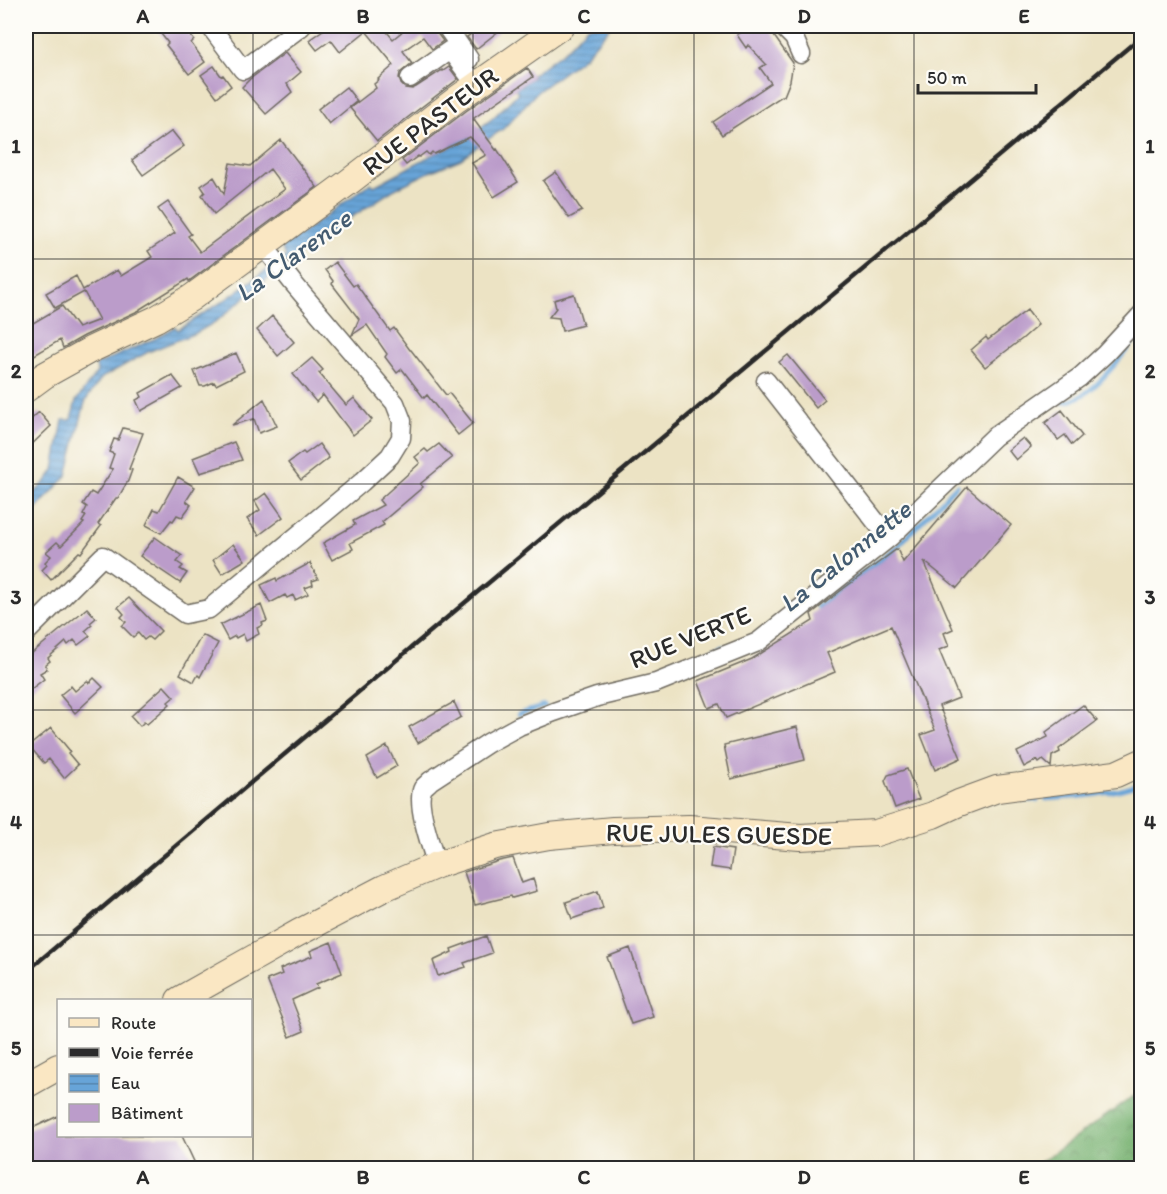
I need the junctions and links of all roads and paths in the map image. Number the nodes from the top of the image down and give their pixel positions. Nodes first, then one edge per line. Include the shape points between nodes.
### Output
1 (210, 26) edge
2 (302, 26) edge
3 (446, 26) edge
4 (561, 26) edge
5 (782, 26) edge
6 (801, 54) dead end
7 (410, 78) dead end
8 (480, 83) junction
9 (273, 258) junction
10 (1142, 314) edge
11 (766, 381) dead end
12 (26, 389) edge
13 (890, 537) junction
14 (26, 633) edge
15 (1142, 762) edge
16 (437, 865) junction
17 (181, 999) edge
18 (57, 1068) edge
19 (26, 1084) edge

1 - 2 street via 243,70
3 - 8 street
4 - 8 street, RUE PASTEUR
5 - 6 street via 794,38
7 - 8 street via 450,50
8 - 9 street, RUE PASTEUR
9 - 12 street, RUE PASTEUR via 90,350
9 - 14 street via 395,403 402,421 401,438 390,456 209,609 184,614 104,556
10 - 13 street, RUE VERTE via 1072,383 995,436
11 - 13 street
13 - 16 street, RUE VERTE via 758,642 656,683 597,697 519,726 438,776 422,789 421,796
15 - 16 street, RUE JULES GUESDE via 1116,774 996,789 876,833 800,837 689,828 613,830 495,846
16 - 17 street, RUE JULES GUESDE via 384,888
18 - 19 street

